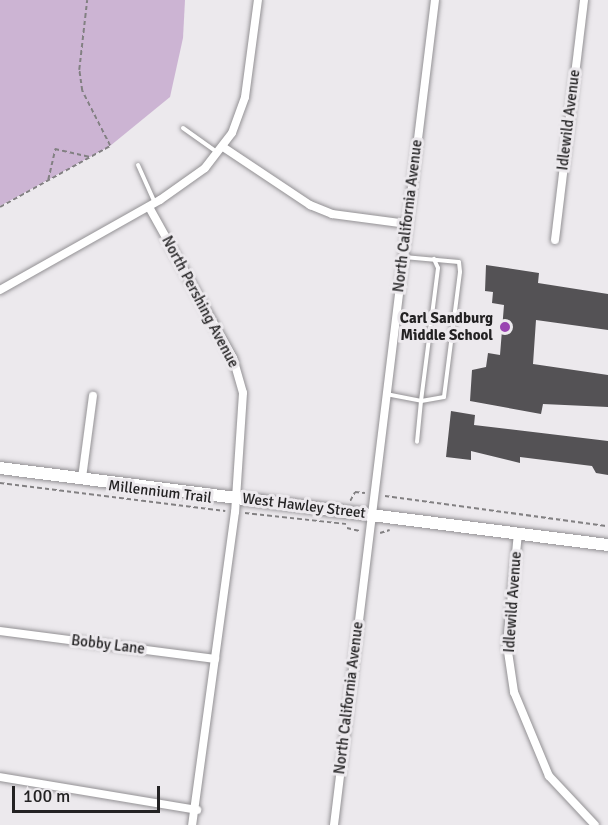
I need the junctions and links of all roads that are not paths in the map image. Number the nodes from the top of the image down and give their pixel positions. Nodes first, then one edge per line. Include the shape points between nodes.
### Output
1 (258, 0) edge
2 (435, 0) edge
3 (584, 0) edge
4 (183, 128) dead end
5 (220, 150) junction
6 (138, 165) dead end
7 (152, 205) junction
8 (407, 225) junction
9 (555, 240) dead end
10 (403, 256) junction
11 (434, 259) junction
12 (0, 290) edge
13 (386, 394) junction
14 (93, 396) dead end
15 (421, 400) junction
16 (417, 442) dead end
17 (0, 468) edge
18 (82, 478) junction
19 (234, 497) junction
20 (371, 514) junction
21 (518, 533) junction
22 (608, 545) edge
23 (0, 632) edge
24 (215, 659) junction
25 (0, 777) edge
26 (197, 810) junction
27 (192, 825) edge
28 (334, 825) edge
29 (595, 825) edge

1 - 5 street via 245,97
2 - 8 street, North California Avenue
3 - 9 street, Idlewild Avenue
4 - 5 lane
5 - 7 street via 187,184
5 - 8 street via 310,205 332,214
6 - 7 lane
7 - 12 street
7 - 19 street, North Pershing Avenue via 233,358 243,393
8 - 10 street, North California Avenue
10 - 11 lane
10 - 13 street, North California Avenue
11 - 15 lane via 438,268
11 - 15 lane via 459,262 460,272 444,397
13 - 15 lane
13 - 20 street, North California Avenue
14 - 18 street
15 - 16 lane
17 - 18 street, West Hawley Street
18 - 19 street, West Hawley Street
19 - 20 street, West Hawley Street
19 - 24 street, North Pershing Avenue
20 - 21 street, West Hawley Street
20 - 28 street, North California Avenue
21 - 22 street, West Hawley Street
21 - 29 street, Idlewild Avenue via 507,645 514,692 549,776
23 - 24 street, Bobby Lane
24 - 26 street, North Pershing Avenue
25 - 26 street
26 - 27 street, North Pershing Avenue

